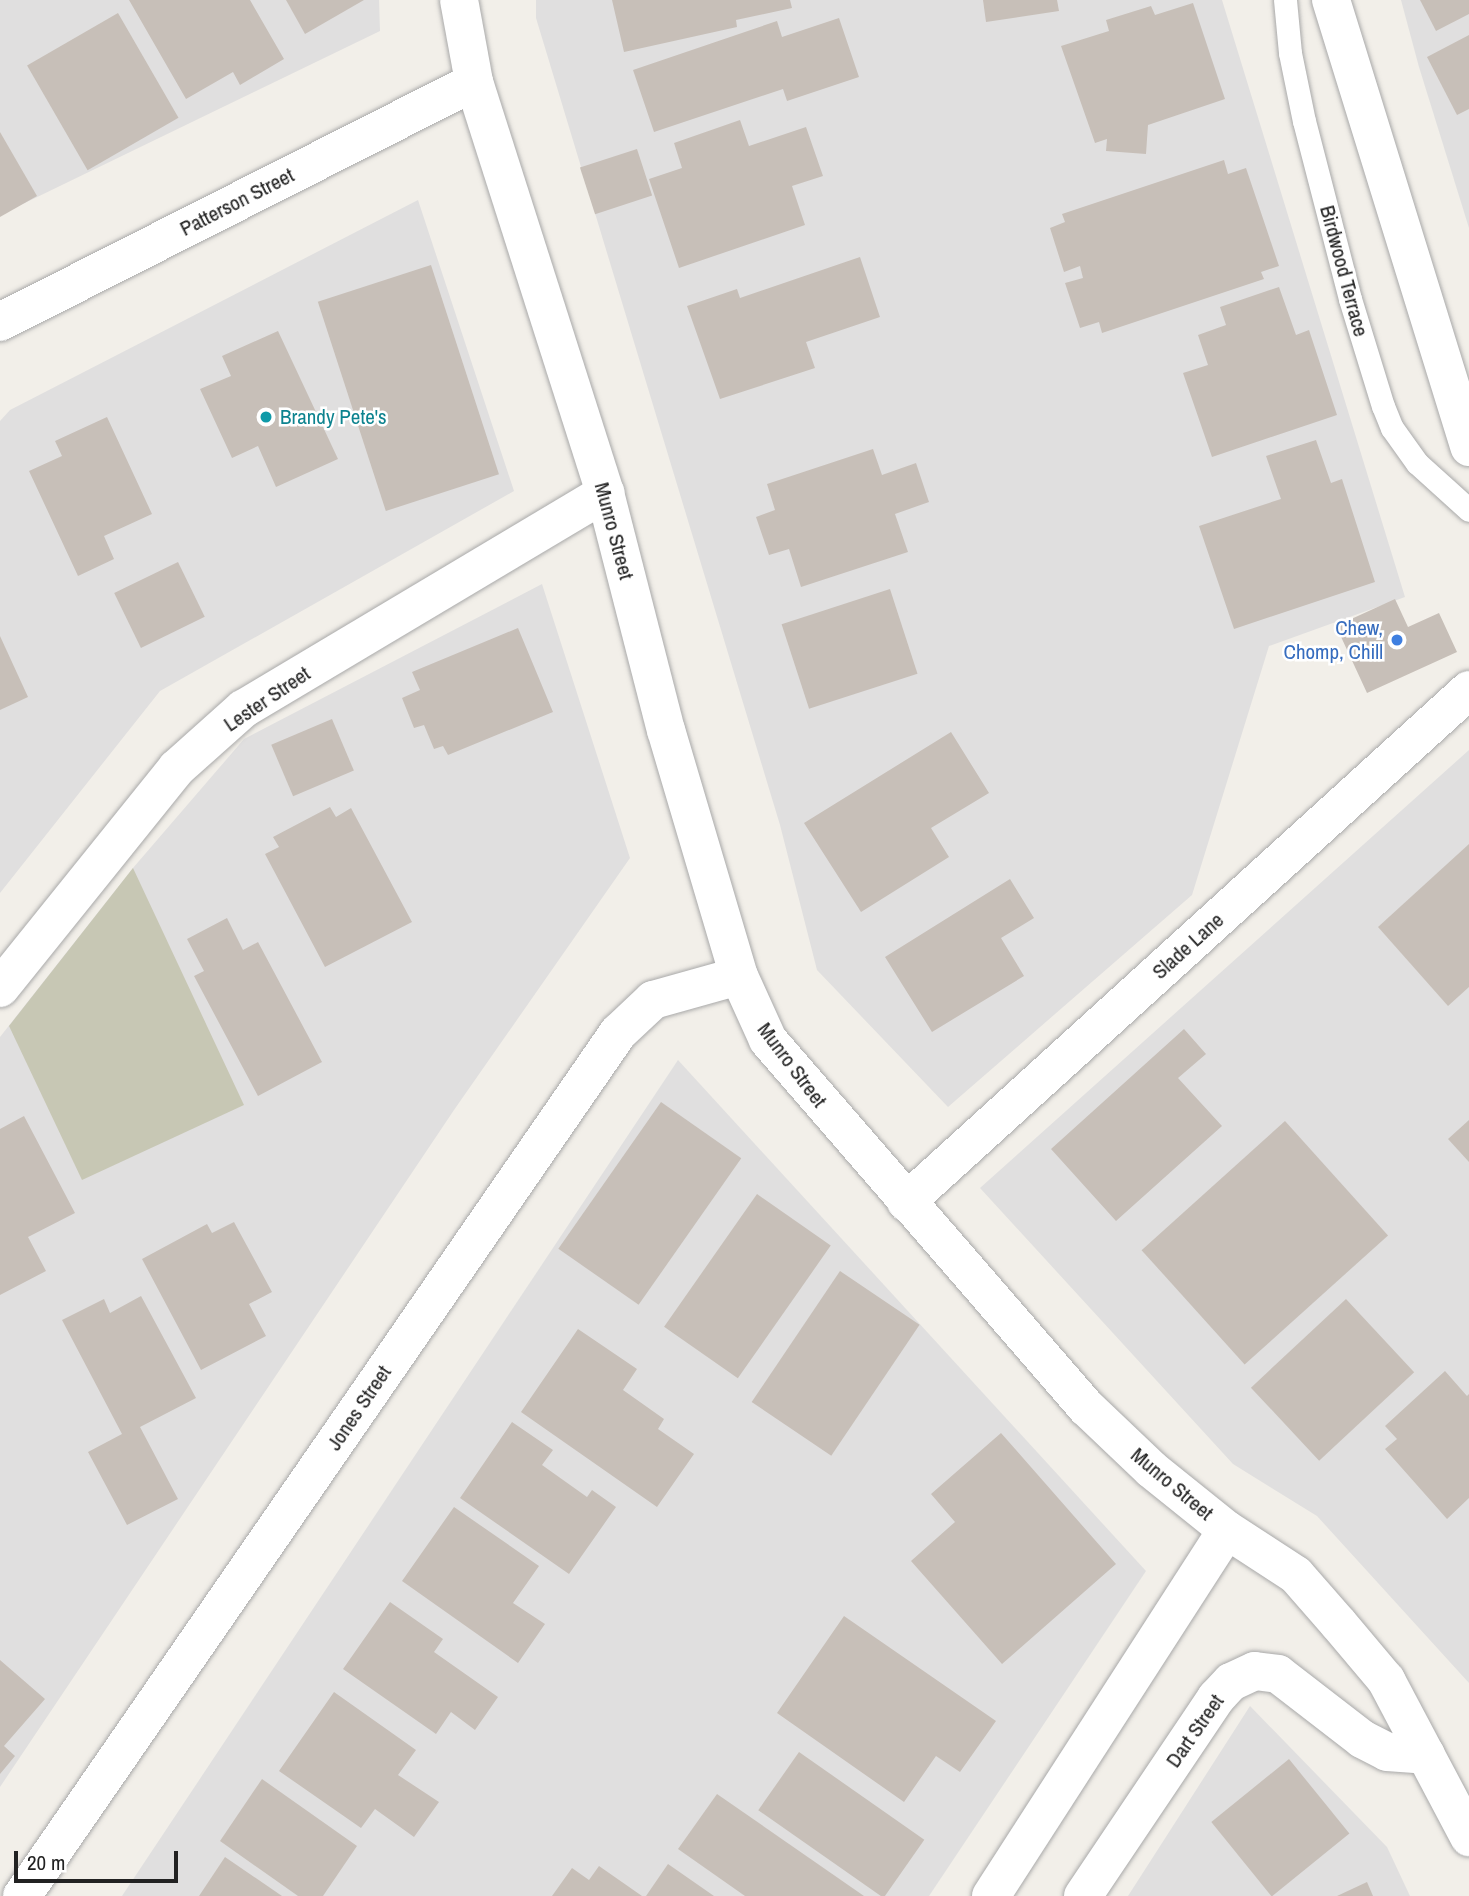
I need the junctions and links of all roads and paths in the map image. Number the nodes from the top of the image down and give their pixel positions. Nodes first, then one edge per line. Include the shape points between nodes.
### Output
1 (459, 0) edge
2 (1285, 0) edge
3 (1331, 0) edge
4 (474, 82) junction
5 (0, 322) edge
6 (1469, 447) edge
7 (605, 493) junction
8 (1469, 510) edge
9 (1469, 690) edge
10 (739, 976) junction
11 (0, 988) edge
12 (906, 1202) junction
13 (1227, 1531) junction
14 (1426, 1755) junction
15 (1469, 1837) edge
16 (22, 1896) edge
17 (991, 1896) edge
18 (1083, 1896) edge

1 - 4 street, Munro Street
2 - 8 lane, Birdwood Terrace via 1290,52 1308,134 1382,406 1417,463
3 - 6 street
4 - 5 street, Patterson Street
4 - 7 street, Munro Street
7 - 10 street, Munro Street via 666,730
7 - 11 street, Lester Street via 243,709 177,768
9 - 12 street, Slade Lane
10 - 12 street, Munro Street via 774,1048
10 - 16 street, Jones Street via 653,1000 618,1033
12 - 13 street, Munro Street via 1086,1408
13 - 14 street, Munro Street via 1296,1575 1313,1594 1386,1680
13 - 17 street
14 - 15 street, Munro Street
14 - 18 street, Dart Street via 1387,1752 1278,1674 1255,1671 1231,1682 1216,1698

